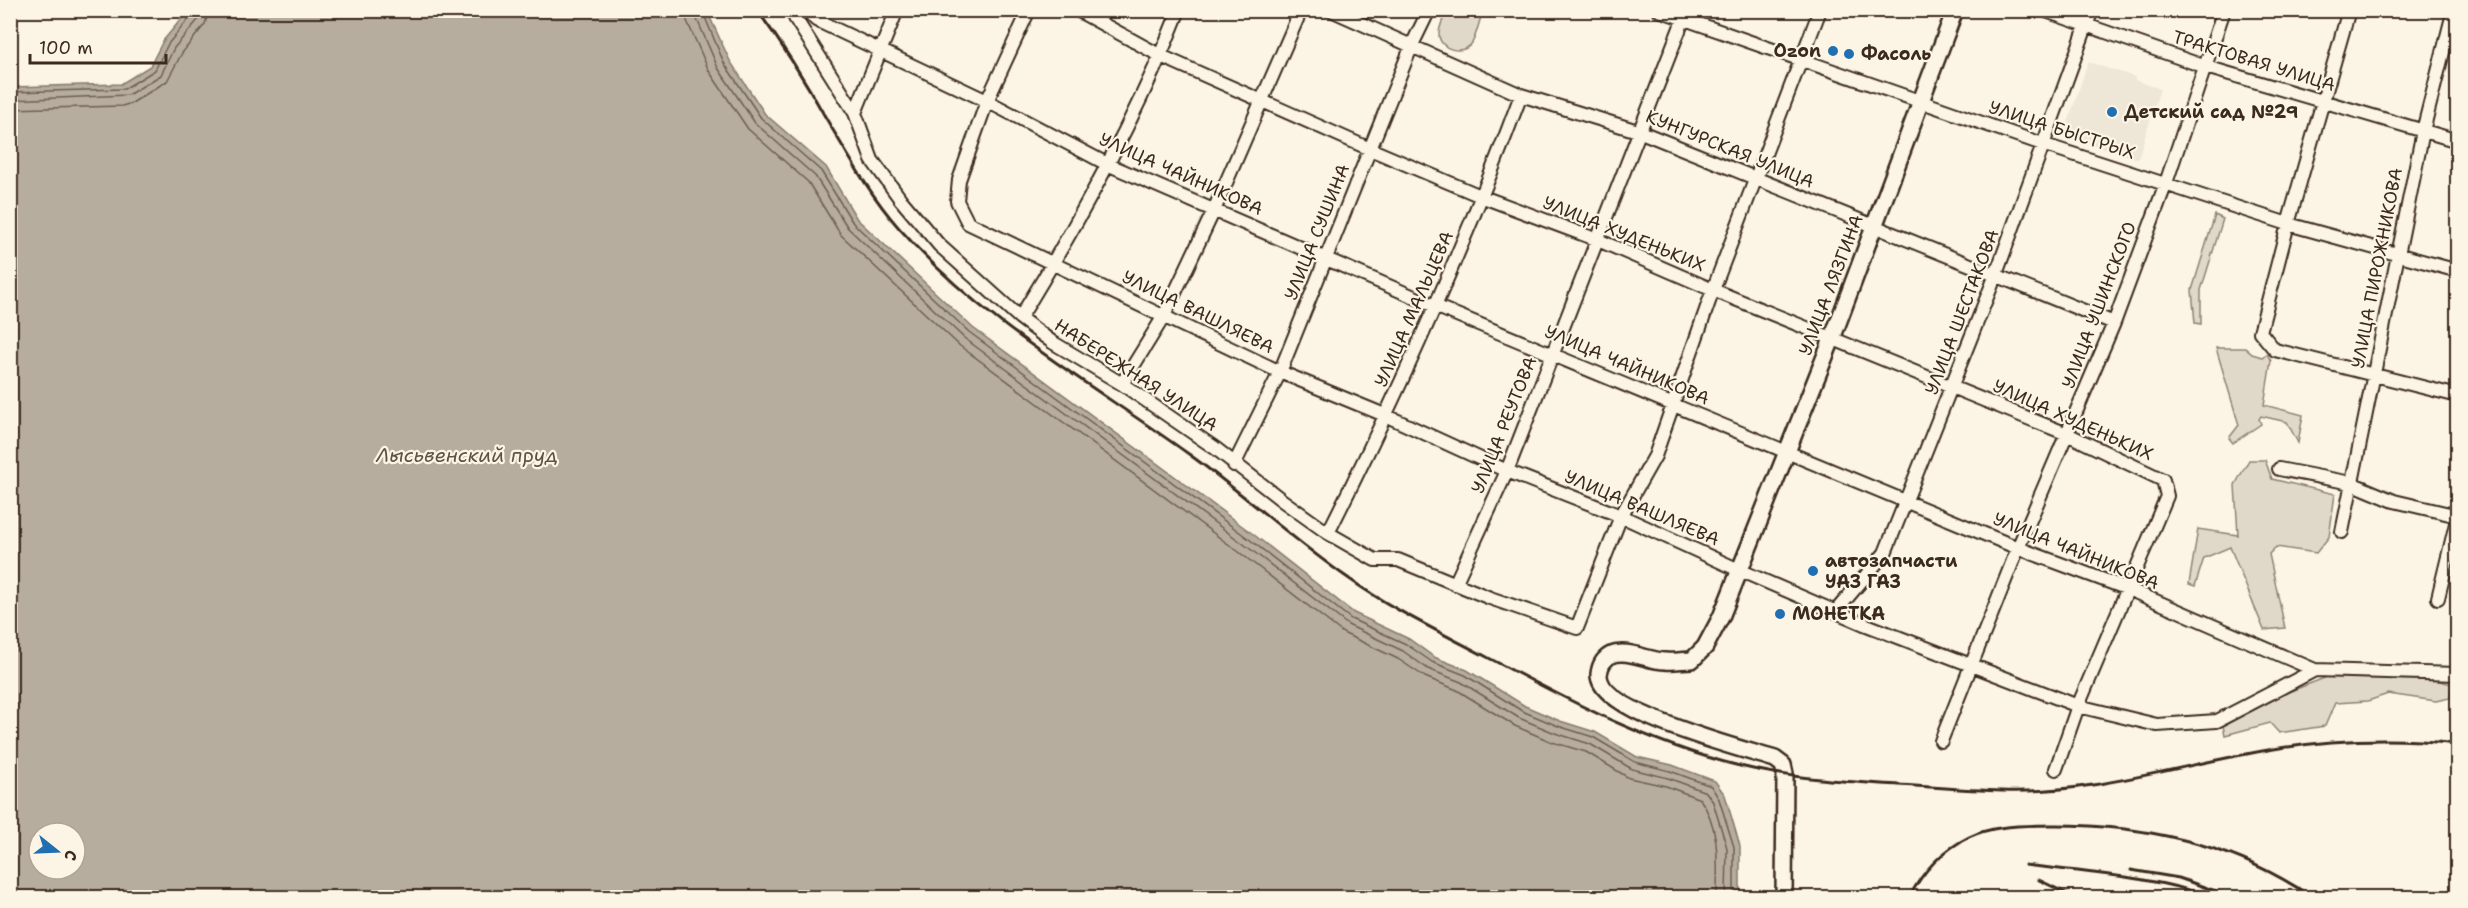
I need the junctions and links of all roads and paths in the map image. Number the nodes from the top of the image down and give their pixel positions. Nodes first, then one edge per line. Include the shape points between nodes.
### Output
1 (795, 10) edge
2 (807, 10) edge
3 (897, 10) edge
4 (1029, 10) edge
5 (1077, 10) edge
6 (1179, 10) edge
7 (1301, 10) edge
8 (1331, 10) edge
9 (1429, 10) edge
10 (1659, 10) edge
11 (1820, 10) edge
12 (1955, 10) edge
13 (2043, 10) edge
14 (2092, 10) edge
15 (2224, 10) edge
16 (2349, 10) edge
17 (2451, 13) edge
18 (1685, 15) edge
19 (2087, 25) junction
20 (1412, 45) junction
21 (880, 50) junction
22 (1161, 56) junction
23 (1803, 60) junction
24 (2206, 67) junction
25 (1521, 94) junction
26 (987, 100) junction
27 (1263, 100) junction
28 (1921, 102) junction
29 (2323, 102) junction
30 (855, 113) junction
31 (2423, 131) junction
32 (1641, 132) junction
33 (2457, 141) edge
34 (2045, 145) junction
35 (1370, 149) junction
36 (1107, 164) junction
37 (1756, 180) junction
38 (2166, 183) junction
39 (1483, 197) junction
40 (1215, 208) junction
41 (2288, 224) junction
42 (1875, 225) junction
43 (1598, 240) junction
44 (2397, 256) junction
45 (1326, 258) junction
46 (1054, 263) junction
47 (2457, 271) edge
48 (1995, 277) junction
49 (1713, 290) junction
50 (1436, 306) junction
51 (1164, 316) junction
52 (1020, 318) junction
53 (2115, 323) junction
54 (1833, 339) junction
55 (1552, 353) junction
56 (1280, 372) junction
57 (2373, 375) junction
58 (1122, 384) junction
59 (1952, 387) junction
60 (2457, 396) edge
61 (1672, 404) junction
62 (1387, 416) junction
63 (2067, 434) junction
64 (1787, 452) junction
65 (1234, 465) junction
66 (2279, 469) dead end
67 (1507, 471) junction
68 (2351, 483) junction
69 (1905, 501) junction
70 (2457, 515) edge
71 (1621, 516) junction
72 (2342, 531) dead end
73 (1328, 533) junction
74 (2018, 548) junction
75 (1739, 570) junction
76 (1455, 584) junction
77 (2128, 589) junction
78 (2438, 598) dead end
79 (1836, 611) junction
80 (1972, 666) junction
81 (2315, 670) junction
82 (2457, 674) edge
83 (2078, 706) junction
84 (1941, 741) dead end
85 (2056, 769) dead end
86 (1784, 897) edge

1 - 30 street, НАБЕРЕЖНАЯ УЛИЦА via 795,18
2 - 21 street, УЛИЦА ЧАЙНИКОВА via 816,20
3 - 21 street
4 - 26 street
5 - 22 street, УЛИЦА ХУДЕНЬКИХ
6 - 22 street
7 - 27 street
8 - 20 street, КУНГУРСКАЯ УЛИЦА
9 - 20 street, УЛИЦА СУШИНА
10 - 18 street, УЛИЦА БЫСТРЫХ
11 - 23 street
12 - 28 main road, УЛИЦА ЛЯЗГИНА
13 - 19 street, ТРАКТОВАЯ УЛИЦА
14 - 19 street, УЛИЦА ШЕСТАКОВА
15 - 24 street, УЛИЦА УШИНСКОГО
16 - 29 street
17 - 31 street, УЛИЦА ПИРОЖНИКОВА
18 - 23 street, УЛИЦА БЫСТРЫХ
18 - 32 street, УЛИЦА РЕУТОВА
19 - 24 street, ТРАКТОВАЯ УЛИЦА
19 - 34 street, УЛИЦА ШЕСТАКОВА
20 - 25 street, КУНГУРСКАЯ УЛИЦА
20 - 35 street, УЛИЦА СУШИНА
21 - 26 street, УЛИЦА ЧАЙНИКОВА
21 - 30 street
22 - 27 street, УЛИЦА ХУДЕНЬКИХ
22 - 36 street
23 - 28 street, УЛИЦА БЫСТРЫХ
23 - 37 street
24 - 29 street, ТРАКТОВАЯ УЛИЦА
24 - 38 street, УЛИЦА УШИНСКОГО
25 - 32 street, КУНГУРСКАЯ УЛИЦА
25 - 39 street, УЛИЦА МАЛЬЦЕВА
26 - 36 street, УЛИЦА ЧАЙНИКОВА
26 - 46 street, УЛИЦА ВАШЛЯЕВА via 959,180 957,201 969,223
27 - 35 street, УЛИЦА ХУДЕНЬКИХ
27 - 40 street
28 - 34 street, УЛИЦА БЫСТРЫХ
28 - 42 main road, УЛИЦА ЛЯЗГИНА
29 - 31 street, ТРАКТОВАЯ УЛИЦА
29 - 41 street
30 - 52 street, НАБЕРЕЖНАЯ УЛИЦА via 872,160 901,200 939,245
31 - 33 street, ТРАКТОВАЯ УЛИЦА
31 - 44 street, УЛИЦА ПИРОЖНИКОВА
32 - 37 street, КУНГУРСКАЯ УЛИЦА
32 - 43 street, УЛИЦА РЕУТОВА
34 - 38 street, УЛИЦА БЫСТРЫХ
34 - 48 street, УЛИЦА ШЕСТАКОВА
35 - 39 street, УЛИЦА ХУДЕНЬКИХ
35 - 45 street, УЛИЦА СУШИНА
36 - 40 street, УЛИЦА ЧАЙНИКОВА
36 - 46 street
37 - 42 street, КУНГУРСКАЯ УЛИЦА
37 - 49 street
38 - 41 street, УЛИЦА БЫСТРЫХ
38 - 53 street, УЛИЦА УШИНСКОГО
39 - 43 street, УЛИЦА ХУДЕНЬКИХ
39 - 50 street, УЛИЦА МАЛЬЦЕВА
40 - 45 street, УЛИЦА ЧАЙНИКОВА
40 - 51 street
41 - 44 street, УЛИЦА БЫСТРЫХ
41 - 57 street via 2260,332 2275,350
42 - 48 street, КУНГУРСКАЯ УЛИЦА
42 - 54 main road, УЛИЦА ЛЯЗГИНА
43 - 49 street, УЛИЦА ХУДЕНЬКИХ
43 - 55 street, УЛИЦА РЕУТОВА
44 - 47 street, УЛИЦА БЫСТРЫХ
44 - 57 street, УЛИЦА ПИРОЖНИКОВА
45 - 50 street, УЛИЦА ЧАЙНИКОВА
45 - 56 street, УЛИЦА СУШИНА
46 - 51 street, УЛИЦА ВАШЛЯЕВА
46 - 52 street
48 - 53 street, КУНГУРСКАЯ УЛИЦА
48 - 59 street, УЛИЦА ШЕСТАКОВА
49 - 54 street, УЛИЦА ХУДЕНЬКИХ
49 - 61 street
50 - 55 street, УЛИЦА ЧАЙНИКОВА
50 - 62 street, УЛИЦА МАЛЬЦЕВА
51 - 56 street, УЛИЦА ВАШЛЯЕВА
51 - 58 street
52 - 58 street, НАБЕРЕЖНАЯ УЛИЦА
53 - 63 street, УЛИЦА УШИНСКОГО
54 - 59 street, УЛИЦА ХУДЕНЬКИХ
54 - 64 main road, УЛИЦА ЛЯЗГИНА
55 - 61 street, УЛИЦА ЧАЙНИКОВА
55 - 67 street, УЛИЦА РЕУТОВА
56 - 62 street, УЛИЦА ВАШЛЯЕВА
56 - 65 street, УЛИЦА СУШИНА
57 - 60 street
57 - 68 street, УЛИЦА ПИРОЖНИКОВА
58 - 65 street, НАБЕРЕЖНАЯ УЛИЦА
59 - 63 street, УЛИЦА ХУДЕНЬКИХ
59 - 69 street, УЛИЦА ШЕСТАКОВА
61 - 64 street, УЛИЦА ЧАЙНИКОВА
61 - 71 street via 1655,456
62 - 67 street, УЛИЦА ВАШЛЯЕВА
62 - 73 street, УЛИЦА МАЛЬЦЕВА
63 - 74 street, УЛИЦА УШИНСКОГО
63 - 77 street, УЛИЦА ХУДЕНЬКИХ via 2163,480 2167,496
64 - 69 street, УЛИЦА ЧАЙНИКОВА
64 - 75 main road, УЛИЦА ЛЯЗГИНА
65 - 73 street, НАБЕРЕЖНАЯ УЛИЦА
66 - 68 street
67 - 71 street, УЛИЦА ВАШЛЯЕВА
67 - 76 street, УЛИЦА РЕУТОВА
68 - 70 street via 2394,501
68 - 72 street, УЛИЦА ПИРОЖНИКОВА
69 - 74 street, УЛИЦА ЧАЙНИКОВА
69 - 79 street, УЛИЦА ШЕСТАКОВА via 1885,553
70 - 78 street
71 - 75 street, УЛИЦА ВАШЛЯЕВА
71 - 76 street, НАБЕРЕЖНАЯ УЛИЦА via 1577,628
73 - 76 street, НАБЕРЕЖНАЯ УЛИЦА via 1375,560 1398,560
74 - 77 street, УЛИЦА ЧАЙНИКОВА
74 - 80 street, УЛИЦА УШИНСКОГО
75 - 79 street, УЛИЦА ВАШЛЯЕВА
75 - 86 main road, УЛИЦА ЛЯЗГИНА via 1721,617 1705,647 1692,660 1665,662 1618,653 1600,666 1599,679 1608,693 1636,710 1783,765
77 - 81 street, УЛИЦА ЧАЙНИКОВА
77 - 83 street
79 - 80 street, УЛИЦА ВАШЛЯЕВА
80 - 83 street, УЛИЦА ВАШЛЯЕВА
80 - 84 street, УЛИЦА УШИНСКОГО
81 - 82 street, УЛИЦА ЧАЙНИКОВА
81 - 83 street, УЛИЦА ВАШЛЯЕВА via 2217,721 2157,725
83 - 85 street

